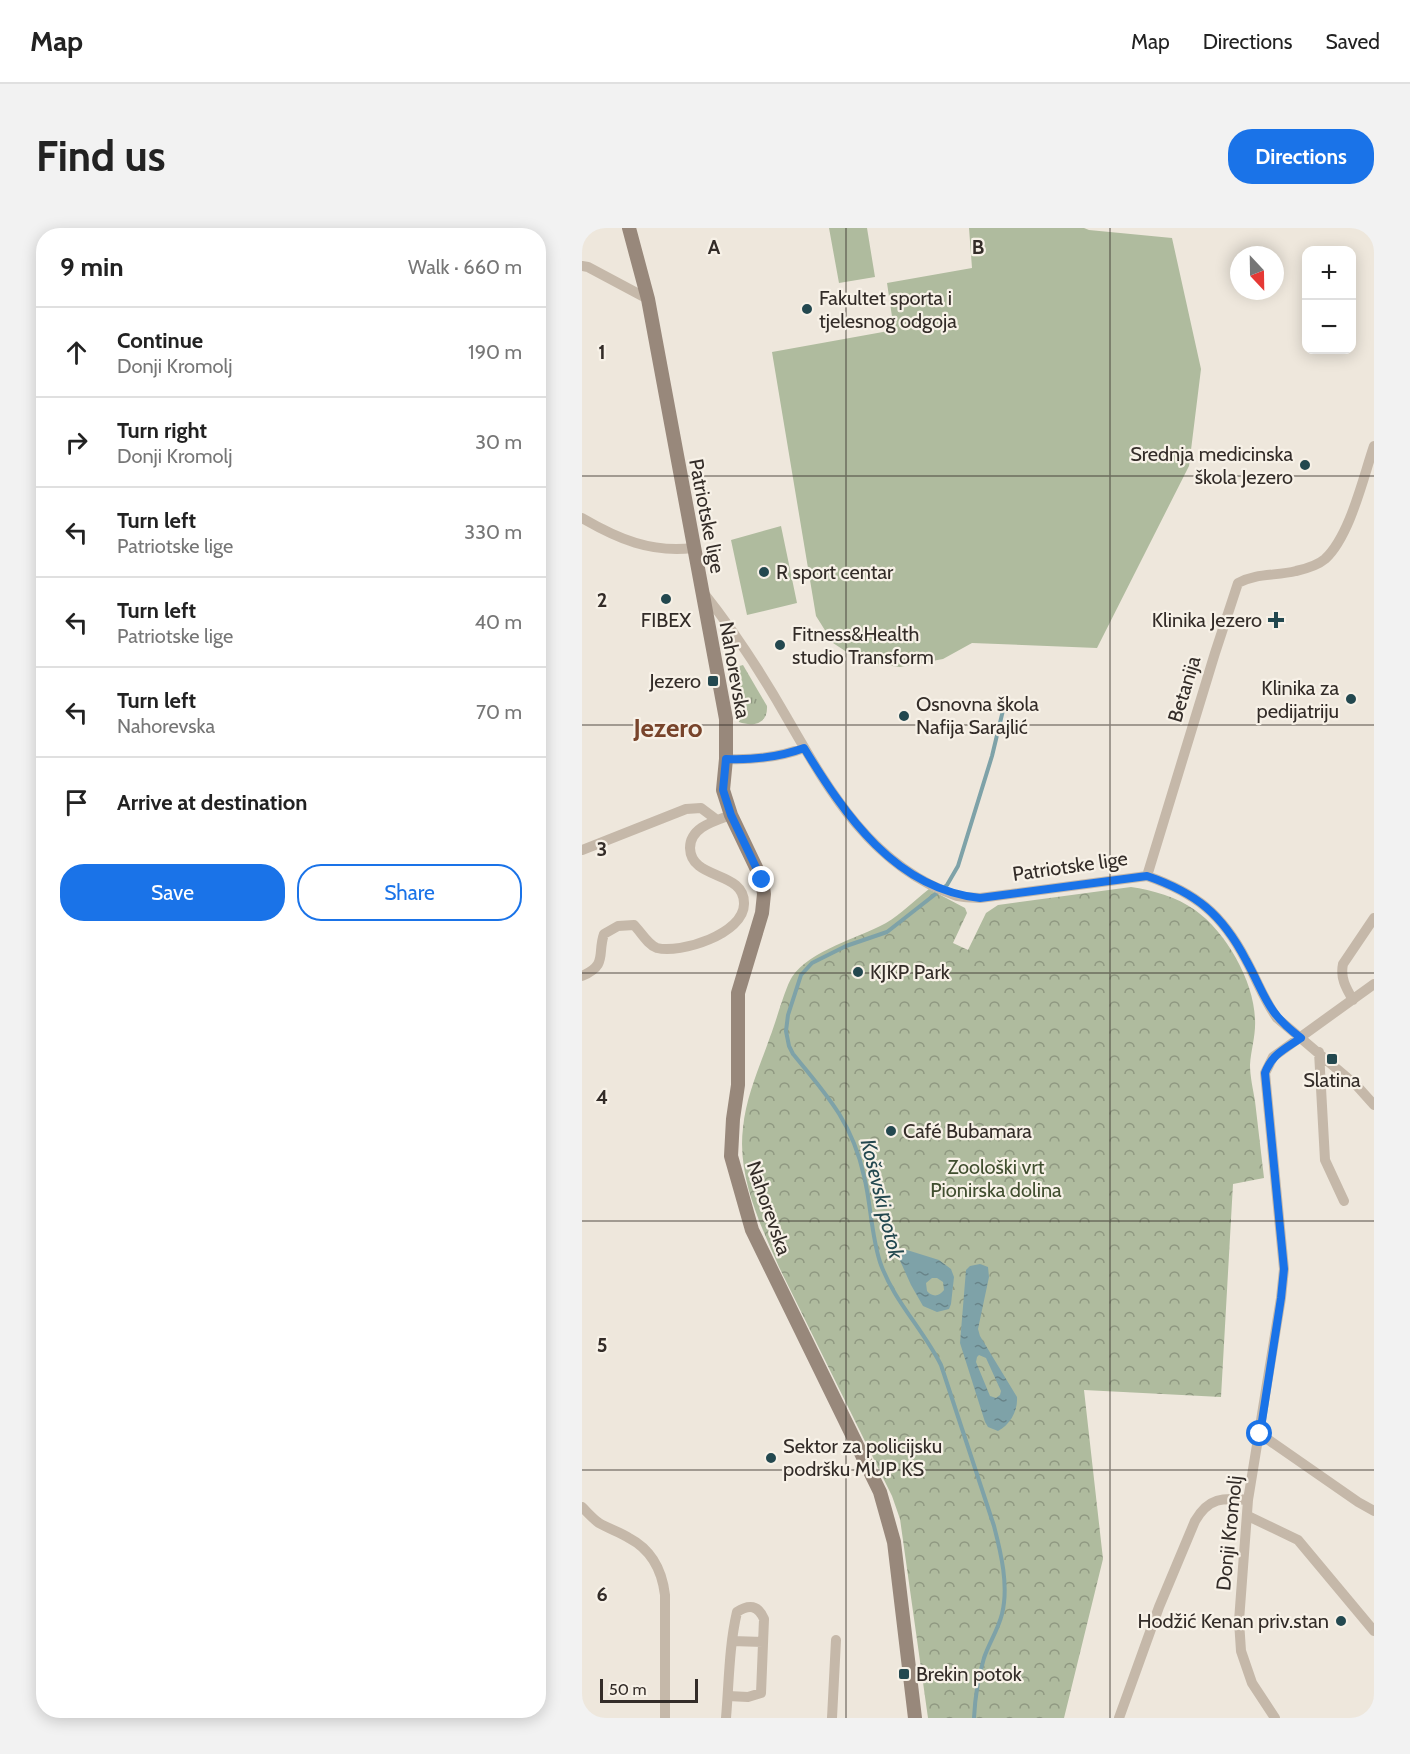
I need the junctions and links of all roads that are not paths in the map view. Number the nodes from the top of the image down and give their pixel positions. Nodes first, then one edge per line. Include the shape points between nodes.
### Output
1 (629, 228) edge
2 (582, 266) edge
3 (648, 299) junction
4 (1374, 446) edge
5 (582, 518) edge
6 (693, 548) junction
7 (701, 589) junction
8 (804, 748) junction
9 (726, 759) junction
10 (724, 818) junction
11 (582, 850) edge
12 (1147, 876) junction
13 (1374, 918) edge
14 (582, 976) edge
15 (1374, 984) edge
16 (1353, 1000) junction
17 (1301, 1038) junction
18 (1319, 1052) junction
19 (1374, 1105) edge
20 (1344, 1201) dead end
21 (1260, 1434) junction
22 (1248, 1500) junction
23 (582, 1507) edge
24 (1374, 1511) edge
25 (1248, 1516) junction
26 (1374, 1631) edge
27 (836, 1640) dead end
28 (732, 1641) junction
29 (763, 1642) junction
30 (728, 1696) junction
31 (665, 1718) edge
32 (726, 1718) edge
33 (832, 1718) edge
34 (915, 1718) edge
35 (1119, 1718) edge
36 (1275, 1718) edge

1 - 3 street, Patriotske lige
2 - 3 street
3 - 6 street, Patriotske lige
4 - 12 street, Betanija via 1346,530 1324,560 1293,572 1249,577 1238,583
5 - 6 street via 607,533 657,549
6 - 7 street, Patriotske lige
7 - 8 street, Patriotske lige via 741,644
7 - 9 street, Nahorevska via 726,719
8 - 9 street via 778,755
8 - 12 street, Patriotske lige via 847,814 873,844 908,872 958,896 980,898
9 - 10 street, Nahorevska
10 - 11 street via 701,808 686,809
10 - 14 street via 700,829 690,849 704,869 737,885 744,902 733,925 718,937 666,949 654,947 634,926 618,926 604,934 601,959
10 - 34 street, Nahorevska via 762,880 764,894 738,993 738,1085 731,1156 752,1230 880,1492 894,1542
12 - 17 street, Patriotske lige via 1171,884 1202,903 1234,940 1277,1018
13 - 16 street via 1343,964 1343,981
15 - 16 street, Donji Kromolj
16 - 17 street, Donji Kromolj
17 - 18 street, Patriotske lige
17 - 21 street, Donji Kromolj via 1273,1057 1265,1073 1284,1269
18 - 19 street, Patriotske lige
18 - 20 street via 1325,1160
21 - 22 street, Donji Kromolj
21 - 24 street
22 - 25 street, Donji Kromolj
22 - 35 street via 1213,1502 1198,1515
23 - 31 street via 598,1522 650,1553 657,1564 665,1595
25 - 26 street via 1298,1540
25 - 36 street, Donji Kromolj via 1239,1620 1241,1651 1252,1683
27 - 33 street
28 - 29 street
28 - 29 street via 737,1612 751,1607 760,1610 764,1619
28 - 30 street
29 - 30 street via 761,1692 748,1697
30 - 32 street

